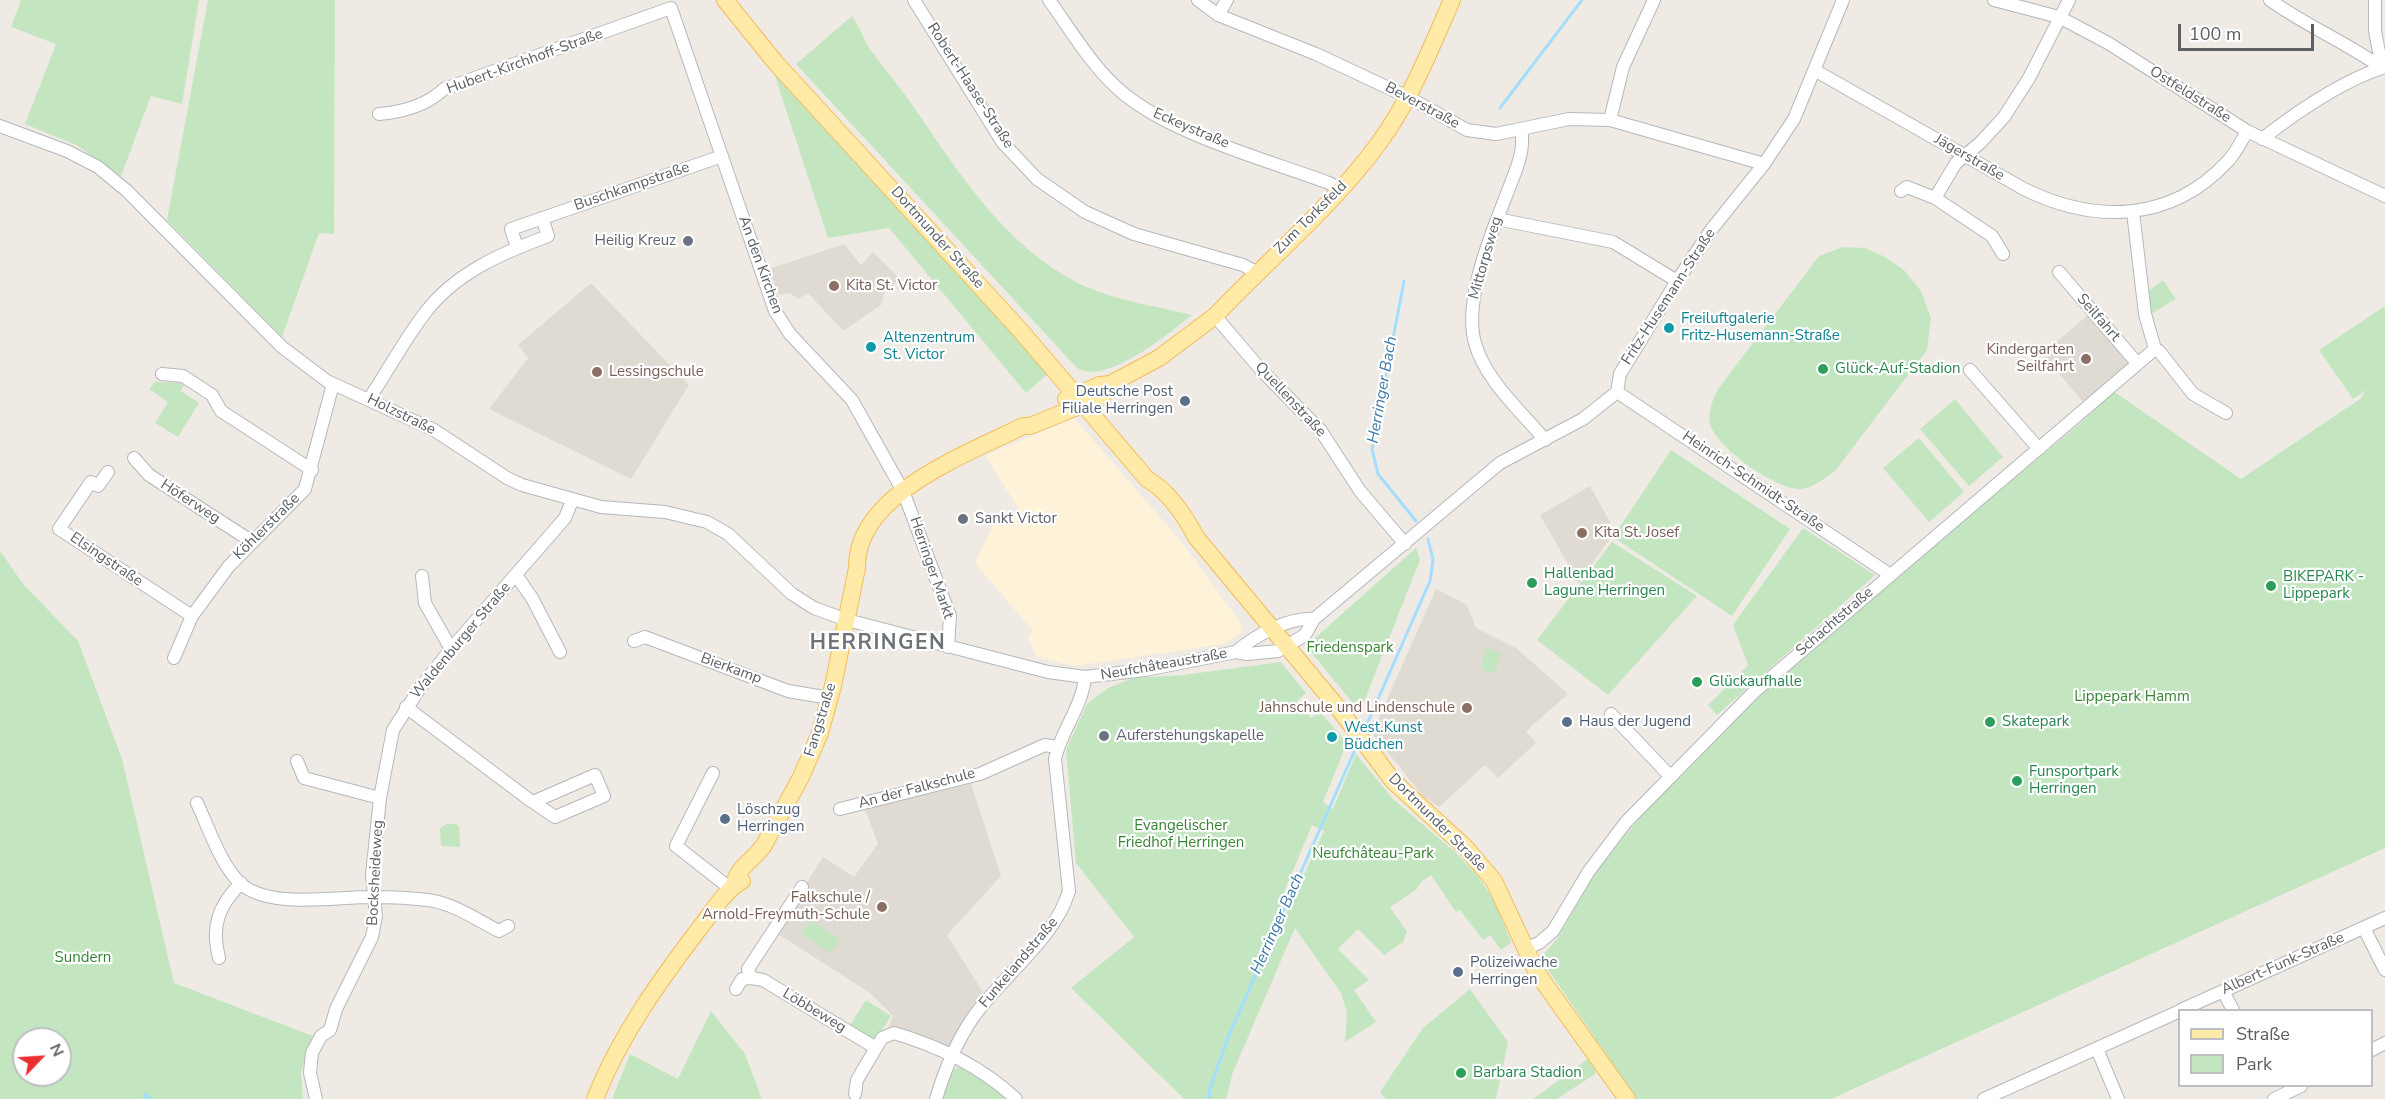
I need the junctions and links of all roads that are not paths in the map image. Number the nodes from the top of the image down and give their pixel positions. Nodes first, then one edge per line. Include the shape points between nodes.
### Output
1 (725, 0) edge
2 (914, 0) edge
3 (1049, 0) edge
4 (1198, 0) edge
5 (1227, 0) edge
6 (1452, 0) edge
7 (1654, 0) edge
8 (1843, 0) edge
9 (1994, 0) edge
10 (2069, 0) edge
11 (2270, 0) edge
12 (2375, 0) edge
13 (671, 8) joint
14 (1218, 15) junction
15 (2059, 17) junction
16 (2384, 68) edge
17 (1816, 71) junction
18 (1408, 97) junction
19 (379, 114) dead end
20 (1611, 120) junction
21 (0, 126) edge
22 (1521, 130) junction
23 (2247, 131) junction
24 (2262, 139) junction
25 (1963, 155) junction
26 (722, 156) junction
27 (1764, 164) junction
28 (1340, 189) junction
29 (1900, 191) dead end
30 (2385, 196) edge
31 (1935, 198) junction
32 (2133, 212) junction
33 (542, 218) junction
34 (1497, 219) junction
35 (517, 247) junction
36 (2003, 254) dead end
37 (1256, 272) junction
38 (2060, 272) dead end
39 (1677, 281) junction
40 (1215, 316) junction
41 (2155, 350) junction
42 (2137, 363) junction
43 (1970, 370) dead end
44 (162, 374) dead end
45 (333, 384) junction
46 (1617, 392) junction
47 (369, 399) junction
48 (1080, 400) junction
49 (2226, 413) dead end
50 (1545, 440) junction
51 (2038, 449) junction
52 (134, 458) dead end
53 (312, 470) junction
54 (108, 472) dead end
55 (897, 497) junction
56 (572, 501) junction
57 (251, 541) junction
58 (1405, 544) junction
59 (1889, 574) junction
60 (516, 575) junction
61 (422, 576) dead end
62 (192, 616) junction
63 (1314, 619) junction
64 (847, 620) junction
65 (1273, 630) junction
66 (634, 642) dead end
67 (948, 646) junction
68 (1287, 647) junction
69 (451, 649) junction
70 (560, 652) dead end
71 (1236, 652) junction
72 (174, 658) dead end
73 (1085, 677) junction
74 (830, 698) junction
75 (406, 707) junction
76 (1611, 714) dead end
77 (1057, 747) junction
78 (297, 761) dead end
79 (713, 773) dead end
80 (1670, 776) junction
81 (380, 798) junction
82 (533, 802) junction
83 (196, 803) dead end
84 (840, 809) dead end
85 (241, 884) junction
86 (732, 887) junction
87 (802, 887) dead end
88 (373, 897) junction
89 (2385, 918) edge
90 (508, 926) dead end
91 (2364, 928) junction
92 (1524, 949) junction
93 (219, 958) dead end
94 (2385, 970) edge
95 (751, 978) junction
96 (736, 988) dead end
97 (2223, 991) junction
98 (2184, 1009) edge
99 (2233, 1009) edge
100 (2178, 1012) edge
101 (876, 1048) junction
102 (2097, 1049) junction
103 (952, 1057) junction
104 (2298, 1087) edge
105 (855, 1094) dead end
106 (2277, 1095) edge
107 (316, 1099) edge
108 (595, 1099) edge
109 (936, 1099) edge
110 (1016, 1099) edge
111 (1627, 1099) edge
112 (1984, 1099) edge
113 (2118, 1099) edge

1 - 48 main road, Dortmunder Straße via 775,62
2 - 37 street, Robert-Haase-Straße via 1003,143 1037,179 1085,212 1134,234
3 - 28 street, Eckeystraße via 1101,71 1135,102 1175,125
4 - 14 street, Beverstraße
5 - 14 street
6 - 18 main road, Zum Torksfeld
7 - 20 street via 1623,67
8 - 17 street, Fritz-Husemann-Straße
9 - 15 street, Ostfeldstraße
10 - 15 street
11 - 16 street
12 - 16 street via 2375,31
13 - 19 street, Hubert-Kirchhoff-Straße via 444,89 431,101 400,112
13 - 26 street, An den Kirchen
14 - 18 street, Beverstraße via 1316,54
15 - 23 street, Ostfeldstraße
15 - 25 street via 2030,78 2004,117
16 - 24 street via 2307,106
17 - 25 street, Jägerstraße
17 - 27 street, Fritz-Husemann-Straße via 1794,119
18 - 22 street, Beverstraße via 1467,130 1496,134
18 - 28 main road, Zum Torksfeld via 1379,142
20 - 22 street, Beverstraße via 1569,119
20 - 27 street, Beverstraße
21 - 45 street, Holzstraße via 98,167 127,190 282,347
22 - 34 street, Mittorpsweg via 1521,154
23 - 24 street, Ostfeldstraße
23 - 32 street, Jägerstraße via 2228,161 2199,187
24 - 30 street, Ostfeldstraße
25 - 31 street
25 - 32 street, Jägerstraße via 2045,200 2084,211
26 - 33 street, Buschkampstraße
26 - 55 street, An den Kirchen via 775,311 790,334 852,400
27 - 39 street, Fritz-Husemann-Straße via 1711,230
28 - 37 main road, Zum Torksfeld
29 - 31 street via 1907,187
31 - 36 street via 1992,236
32 - 41 street via 2145,314
33 - 35 street via 548,236
33 - 35 street, Buschkampstraße via 511,229
34 - 39 street via 1613,242
34 - 50 street, Mittorpsweg via 1473,300 1475,343 1493,378
35 - 47 street via 456,282 428,309
37 - 40 main road, Zum Torksfeld
38 - 42 street, Seilfahrt
39 - 46 street, Fritz-Husemann-Straße via 1620,374
40 - 48 main road, Zum Torksfeld via 1159,358 1110,384 1102,397
40 - 58 street, Quellenstraße via 1321,431 1360,491
41 - 42 street, Schachtstraße
41 - 49 street via 2193,394
42 - 51 street, Schachtstraße
43 - 51 street
44 - 53 street via 183,376 212,395 221,411
45 - 47 street, Holzstraße
45 - 53 street, Köhlerstraße
46 - 50 street via 1583,419
46 - 59 street, Heinrich-Schmidt-Straße
47 - 56 street, Holzstraße via 434,430 507,478
48 - 55 main road via 1026,420 1023,426 933,472
48 - 65 main road, Dortmunder Straße via 1147,479 1161,489
50 - 58 street via 1500,463
51 - 59 street, Schachtstraße
52 - 57 street, Höferweg via 149,476
53 - 57 street, Köhlerstraße via 291,505
54 - 62 street, Elsingstraße via 98,486 91,482 59,529
55 - 64 main road, Fangstraße via 857,568
55 - 67 street, Herringer Markt via 913,517 950,616
56 - 60 street, Waldenburger Straße via 565,518
56 - 64 street, Holzstraße via 665,512 707,522 728,534 792,594 814,608
57 - 62 street, Köhlerstraße
58 - 63 street
59 - 80 street, Schachtstraße via 1755,692
60 - 69 street, Waldenburger Straße
60 - 70 street, Waldenburger Straße
61 - 69 street via 425,603
62 - 72 street, Köhlerstraße
63 - 65 street
63 - 68 street via 1305,635
64 - 67 street, Neufchâteaustraße
64 - 74 main road, Fangstraße
65 - 68 main road, Dortmunder Straße
65 - 71 street, Neufchâteaustraße
66 - 74 street, Bierkamp via 645,637 788,691
67 - 73 street, Neufchâteaustraße via 1056,674
68 - 71 street, Neufchâteaustraße via 1267,653
68 - 92 main road, Dortmunder Straße via 1393,782 1476,859 1502,896
69 - 75 street, Waldenburger Straße
71 - 73 street, Neufchâteaustraße
73 - 77 street via 1079,705
74 - 86 main road, Fangstraße via 816,746 800,779 753,860 752,871
75 - 81 street, Bocksheideweg via 393,730
75 - 82 street
76 - 80 street
77 - 84 street, An der Falkschule via 1045,745 980,774
77 - 103 street, Funkelandstraße via 1067,897 1049,928 972,1018
78 - 81 street via 304,778
79 - 86 street via 676,846
80 - 92 street, Schachtstraße via 1626,822 1553,931
81 - 88 street, Bocksheideweg
82 - 82 street via 555,817 604,796 595,775
83 - 85 street
85 - 88 street via 255,893 279,898
85 - 93 street via 225,901 216,922 214,937
86 - 108 main road, Fangstraße via 647,999
87 - 95 street via 748,969
88 - 90 street via 431,900 499,931
88 - 107 street, Bocksheideweg via 376,916 372,937 336,1009 330,1030 321,1036 312,1053 310,1073
89 - 91 street, Albert-Funk-Straße
91 - 94 street
91 - 97 street, Albert-Funk-Straße
92 - 111 main road, Dortmunder Straße
95 - 96 street via 742,979
95 - 101 street, Löbbeweg via 763,980
97 - 98 street, Albert-Funk-Straße
97 - 99 street
100 - 102 street, Albert-Funk-Straße
101 - 103 street via 882,1038 894,1034
101 - 105 street via 857,1080
102 - 112 street, Albert-Funk-Straße
102 - 113 street
103 - 109 street, Funkelandstraße
103 - 110 street via 991,1077
104 - 106 street

